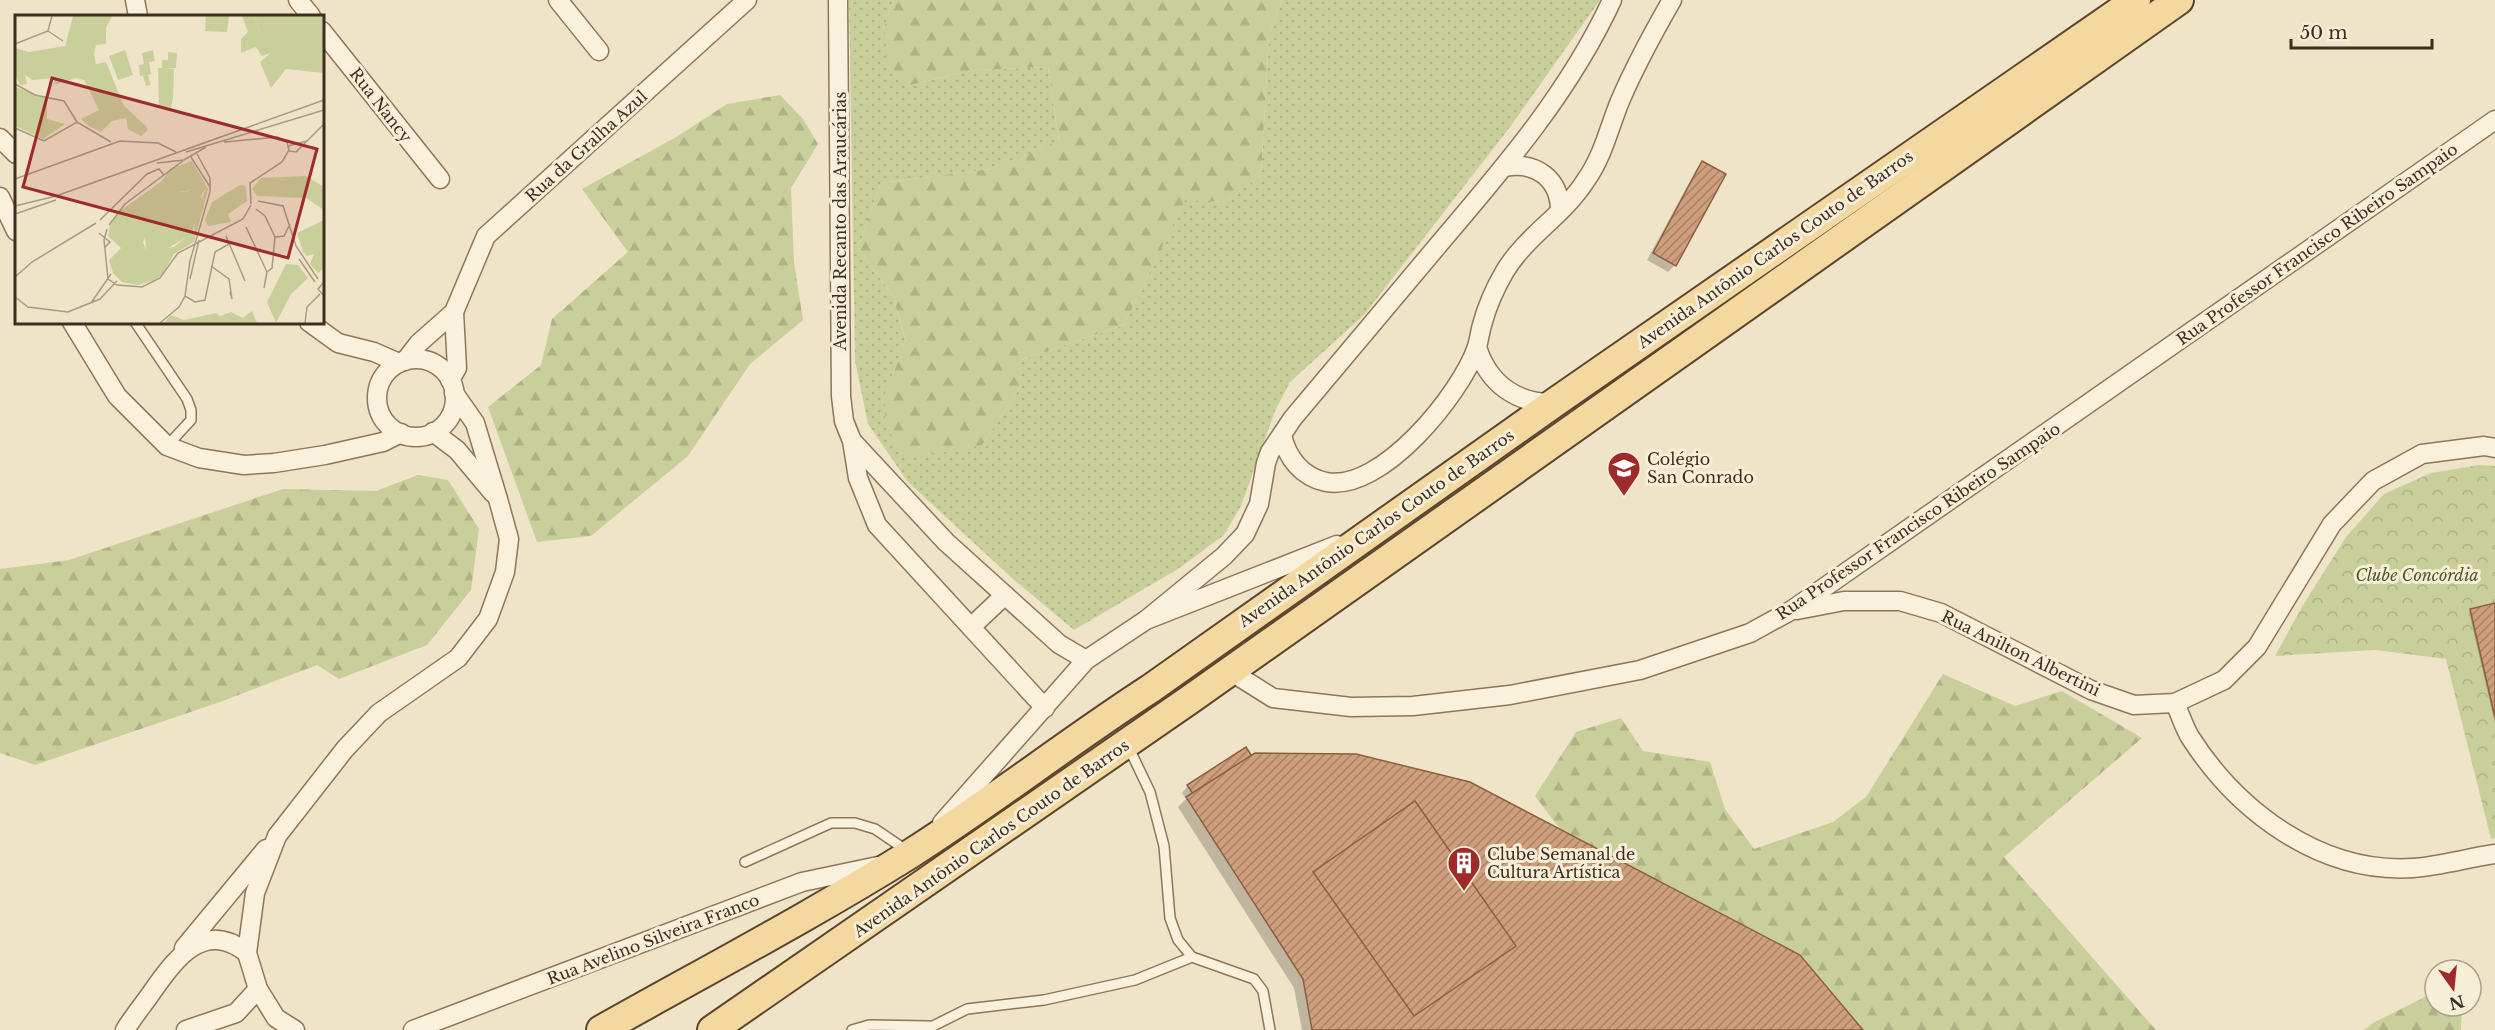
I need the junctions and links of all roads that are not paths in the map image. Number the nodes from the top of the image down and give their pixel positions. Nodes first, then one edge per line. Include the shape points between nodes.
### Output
1 (135, 0) edge
2 (298, 0) edge
3 (558, 0) edge
4 (747, 0) edge
5 (838, 0) edge
6 (1612, 0) edge
7 (1672, 0) edge
8 (2136, 0) edge
9 (2179, 0) edge
10 (138, 15) edge
11 (310, 15) edge
12 (324, 34) edge
13 (599, 51) dead end
14 (2495, 120) edge
15 (0, 138) edge
16 (15, 153) edge
17 (1505, 167) junction
18 (440, 179) dead end
19 (0, 197) edge
20 (1560, 211) junction
21 (15, 229) edge
22 (454, 312) junction
23 (73, 324) edge
24 (136, 324) edge
25 (312, 324) edge
26 (1477, 347) junction
27 (402, 362) junction
28 (452, 387) junction
29 (1554, 403) junction
30 (433, 432) junction
31 (401, 433) junction
32 (1282, 435) junction
33 (852, 441) junction
34 (167, 446) junction
35 (2495, 448) edge
36 (498, 499) junction
37 (1377, 528) junction
38 (1005, 595) junction
39 (1792, 610) junction
40 (1146, 620) junction
41 (971, 627) junction
42 (1086, 660) junction
43 (1230, 671) junction
44 (2175, 703) junction
45 (1045, 708) junction
46 (1127, 744) junction
47 (277, 836) junction
48 (910, 854) junction
49 (2495, 854) edge
50 (745, 862) dead end
51 (247, 953) junction
52 (1192, 957) junction
53 (176, 958) junction
54 (258, 989) junction
55 (927, 1028) edge
56 (125, 1030) edge
57 (186, 1030) edge
58 (295, 1030) edge
59 (413, 1030) edge
60 (601, 1030) edge
61 (712, 1030) edge
62 (852, 1030) edge
63 (1270, 1030) edge

1 - 10 street
2 - 11 street
3 - 13 street
4 - 22 street, Rua da Gralha Azul via 486,236
5 - 33 street, Avenida Recanto das Araucárias via 841,396 844,421
6 - 17 street via 1584,56
7 - 20 street via 1633,72 1597,162
8 - 29 main road, Avenida Antônio Carlos Couto de Barros
9 - 43 main road, Avenida Antônio Carlos Couto de Barros
12 - 18 street, Rua Nancy
14 - 39 street, Rua Professor Francisco Ribeiro Sampaio
15 - 16 street
17 - 20 street via 1533,167 1549,178 1558,193
17 - 32 street
19 - 21 street
20 - 26 street via 1530,238 1505,270 1487,307
22 - 27 street, Rua da Gralha Azul
22 - 28 street, Rua da Gralha Azul via 457,369
23 - 34 street via 117,396
24 - 34 lane via 191,410 191,420
25 - 27 street via 338,343
26 - 29 street via 1486,369 1502,387 1522,398
26 - 32 street via 1454,390 1423,428 1386,461 1355,480 1332,483 1311,477 1289,455
27 - 28 street via 430,362 444,371
27 - 31 street via 386,373 378,388 377,404 383,419
28 - 30 street via 455,401 451,416
28 - 36 street via 475,423
29 - 37 main road, Avenida Antônio Carlos Couto de Barros
30 - 31 street via 409,437
30 - 36 street via 457,450
31 - 34 street via 383,442 325,455 244,465 199,458
32 - 40 street via 1266,463 1259,504 1245,534
33 - 38 street, Avenida Recanto das Araucárias via 946,542
33 - 41 street, Avenida Recanto das Araucárias via 858,478 877,525
35 - 44 street, Rua Anilton Albertini via 2422,453 2373,481 2332,524 2257,647 2224,680
36 - 47 street via 509,539 505,572 488,619 458,658 372,720
37 - 40 street
37 - 48 main road, Avenida Antônio Carlos Couto de Barros
38 - 41 street
38 - 42 street, Avenida Recanto das Araucárias via 1059,644
39 - 43 street, Rua Professor Francisco Ribeiro Sampaio via 1750,633 1640,670 1510,695 1413,706 1351,707 1273,698
39 - 44 street, Rua Anilton Albertini via 1844,601 1900,602 1941,613 2091,690 2134,705
40 - 42 street
41 - 45 street, Avenida Recanto das Araucárias
42 - 45 street
43 - 46 main road, Avenida Antônio Carlos Couto de Barros
44 - 49 street via 2190,736 2239,797 2269,824 2304,845 2336,858 2374,866 2413,868
45 - 48 street
46 - 52 lane via 1150,792 1164,846 1170,918 1178,940
46 - 61 main road, Avenida Antônio Carlos Couto de Barros
47 - 51 street via 255,893
47 - 53 street
48 - 50 lane via 876,829 855,823 831,823
48 - 59 street, Rua Avelino Silveira Franco via 802,882
48 - 60 main road, Avenida Antônio Carlos Couto de Barros
51 - 53 street via 218,940 203,941
51 - 54 street
52 - 55 lane via 1135,980 1044,1000 967,1009
52 - 63 lane via 1254,979 1263,992
53 - 56 street
54 - 57 street via 236,1013
54 - 58 street via 276,1018
55 - 62 lane via 869,1025

